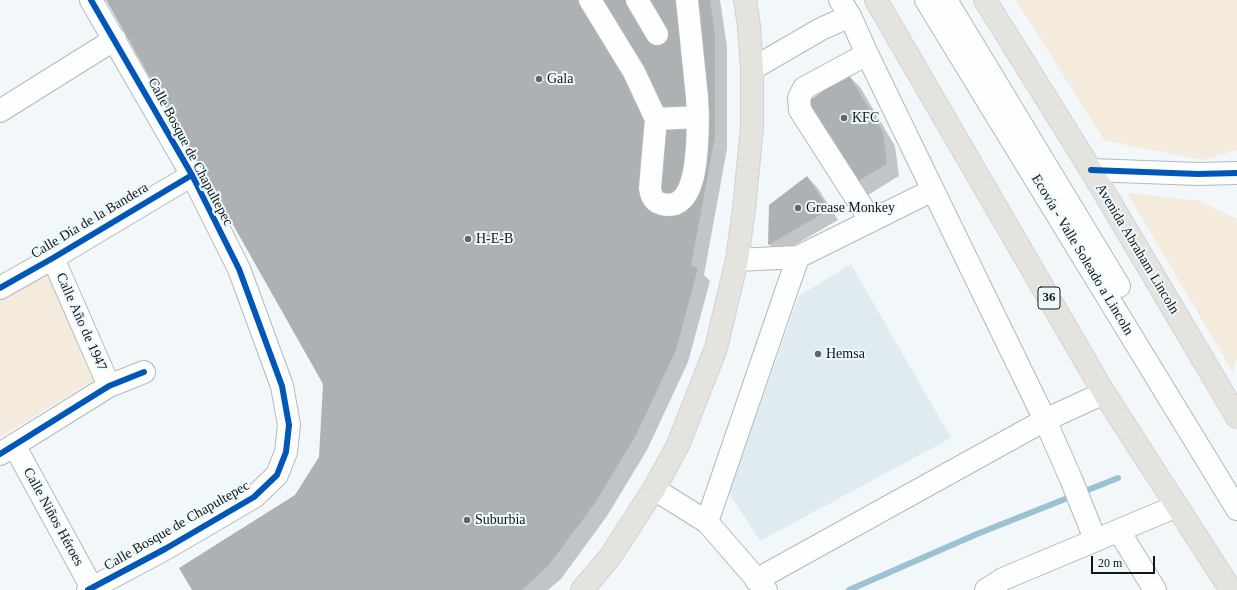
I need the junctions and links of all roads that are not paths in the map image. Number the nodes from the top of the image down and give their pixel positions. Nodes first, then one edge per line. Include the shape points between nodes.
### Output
1 (91, 0) edge
2 (590, 0) edge
3 (637, 0) edge
4 (687, 0) edge
5 (745, 0) edge
6 (876, 0) edge
7 (926, 0) edge
8 (946, 0) edge
9 (985, 0) edge
10 (845, 8) edge
11 (657, 34) dead end
12 (115, 39) junction
13 (867, 54) junction
14 (752, 70) junction
15 (0, 111) edge
16 (698, 117) junction
17 (656, 119) junction
18 (1091, 170) junction
19 (1237, 172) edge
20 (192, 175) junction
21 (933, 190) junction
22 (871, 221) junction
23 (798, 257) junction
24 (53, 258) junction
25 (737, 260) junction
26 (0, 288) edge
27 (144, 372) dead end
28 (109, 386) junction
29 (1104, 393) junction
30 (1237, 417) edge
31 (1045, 420) junction
32 (7, 450) edge
33 (1237, 482) edge
34 (654, 489) junction
35 (1177, 506) junction
36 (1237, 509) edge
37 (707, 522) junction
38 (1119, 531) junction
39 (1095, 539) junction
40 (761, 585) edge
41 (90, 589) edge
42 (582, 590) edge
43 (986, 590) edge
44 (1155, 590) edge
45 (1231, 590) edge

1 - 12 street, Calle Bosque de Chapultepec
2 - 17 street via 634,72
3 - 11 street
4 - 16 street
5 - 14 main road
6 - 29 main road, 36
7 - 36 street, Ecovía - Valle Soleado a Lincoln
8 - 33 street
9 - 18 main road, Avenida Abraham Lincoln
10 - 13 street
10 - 14 street via 822,29
12 - 15 street
12 - 20 street, Calle Bosque de Chapultepec
13 - 21 street
13 - 22 street via 804,88 799,98 800,110
14 - 25 main road via 752,127
16 - 17 street
16 - 17 street via 695,167 689,188 685,197 670,205 655,201 651,195
18 - 19 street via 1198,174
18 - 30 main road, Avenida Abraham Lincoln
20 - 24 street, Calle Día de la Bandera
20 - 41 street, Calle Bosque de Chapultepec via 239,269 282,386 289,425 286,452 277,475 254,497
21 - 22 street
21 - 31 street
22 - 23 street
23 - 25 street
23 - 37 street
24 - 26 street, Calle Día de la Bandera
24 - 28 street, Calle Año de 1947
25 - 34 main road via 716,348 678,445
27 - 28 street
28 - 32 street
29 - 31 street
29 - 35 main road, 36
31 - 39 street
31 - 40 street
32 - 41 street, Calle Niños Héroes
34 - 37 street
34 - 42 main road via 610,557
35 - 38 street
35 - 45 main road, 36
37 - 40 street
38 - 39 street
38 - 44 street
39 - 43 street via 1002,578

